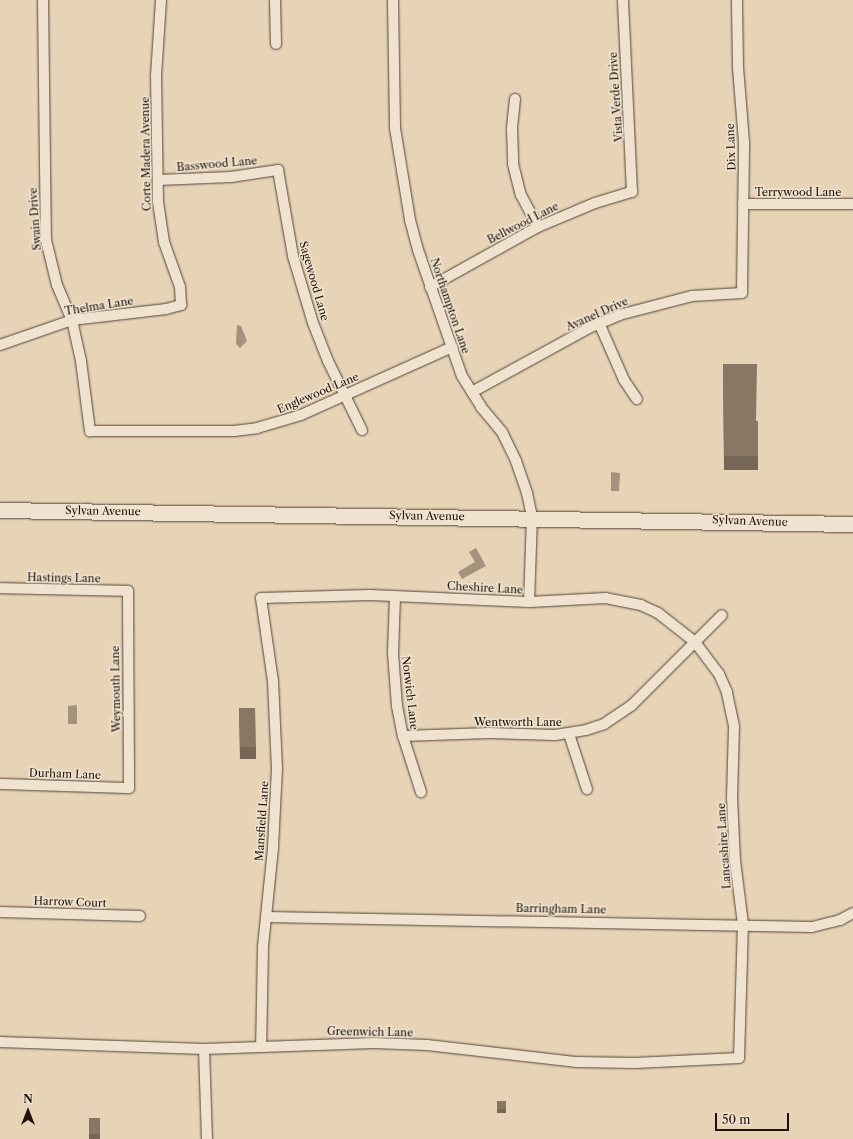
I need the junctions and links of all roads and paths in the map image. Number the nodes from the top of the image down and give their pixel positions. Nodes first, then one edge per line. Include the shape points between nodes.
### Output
1 (43, 0) edge
2 (161, 0) edge
3 (275, 0) edge
4 (393, 0) edge
5 (623, 0) edge
6 (737, 0) edge
7 (276, 44) dead end
8 (514, 99) dead end
9 (278, 170) joint
10 (158, 180) junction
11 (632, 192) joint
12 (743, 204) junction
13 (853, 204) edge
14 (538, 227) junction
15 (430, 287) junction
16 (742, 293) joint
17 (181, 305) joint
18 (72, 320) junction
19 (599, 323) junction
20 (0, 345) edge
21 (452, 348) junction
22 (472, 392) junction
23 (344, 395) junction
24 (637, 399) dead end
25 (362, 430) dead end
26 (90, 431) joint
27 (0, 510) edge
28 (532, 518) junction
29 (853, 524) edge
30 (0, 588) edge
31 (128, 591) joint
32 (395, 596) junction
33 (261, 598) joint
34 (529, 602) junction
35 (722, 615) dead end
36 (695, 642) junction
37 (569, 734) junction
38 (403, 736) junction
39 (0, 784) edge
40 (130, 788) joint
41 (587, 789) dead end
42 (421, 792) dead end
43 (0, 912) edge
44 (853, 913) edge
45 (140, 916) dead end
46 (266, 917) junction
47 (743, 924) junction
48 (0, 1042) edge
49 (261, 1047) junction
50 (204, 1049) junction
51 (739, 1058) joint
52 (207, 1139) edge

1 - 18 street, Swain Drive via 46,233 57,285
2 - 10 street, Corte Madera Avenue via 156,76
3 - 7 street
4 - 15 street, Northampton Lane via 394,94 398,156 410,220
5 - 11 street, Vista Verde Drive
6 - 12 street, Dix Lane via 738,68 744,142
8 - 14 street via 513,164 521,195
9 - 10 street, Basswood Lane via 231,177
9 - 23 street, Sagewood Lane via 286,221 302,290 328,361
10 - 17 street, Corte Madera Avenue via 161,230 171,266 180,286
11 - 14 street, Bellwood Lane via 595,203
12 - 13 street, Terrywood Lane
12 - 16 street, Dix Lane
14 - 15 street, Bellwood Lane
15 - 21 street, Northampton Lane
16 - 19 street, Avanel Drive via 667,301
17 - 18 street, Thelma Lane
18 - 20 street, Thelma Lane
18 - 26 street, Swain Drive via 86,389
19 - 22 street, Avanel Drive
19 - 24 street via 624,380
21 - 22 street, Northampton Lane via 462,376
21 - 23 street, Englewood Lane
22 - 28 street, Northampton Lane via 502,432 516,462
23 - 25 street, Sagewood Lane
23 - 26 street, Englewood Lane via 301,415 257,428 234,431
27 - 28 main road, Sylvan Avenue
28 - 29 main road, Sylvan Avenue
28 - 34 street, Northampton Lane
30 - 31 street, Hastings Lane
31 - 40 street, Weymouth Lane
32 - 33 street, Cheshire Lane
32 - 34 street, Cheshire Lane
32 - 38 street, Norwich Lane via 394,678
33 - 46 street, Mansfield Lane via 273,681 277,768 276,814
34 - 36 street, Cheshire Lane via 606,598 625,601 658,613
35 - 36 street, Wentworth Lane
36 - 37 street, Wentworth Lane via 618,715 592,728
36 - 47 street, Lancashire Lane via 719,674 732,710 735,861
37 - 38 street, Wentworth Lane
37 - 41 street
38 - 42 street, Norwich Lane
39 - 40 street, Durham Lane
43 - 45 street, Harrow Court
44 - 47 street, Barringham Lane via 833,922 812,927
46 - 47 street, Barringham Lane
46 - 49 street, Mansfield Lane via 261,982
47 - 51 street, Lancashire Lane
48 - 50 street, Greenwich Lane
49 - 50 street, Greenwich Lane
49 - 51 street, Greenwich Lane via 374,1043 427,1045 577,1062 635,1063
50 - 52 street

